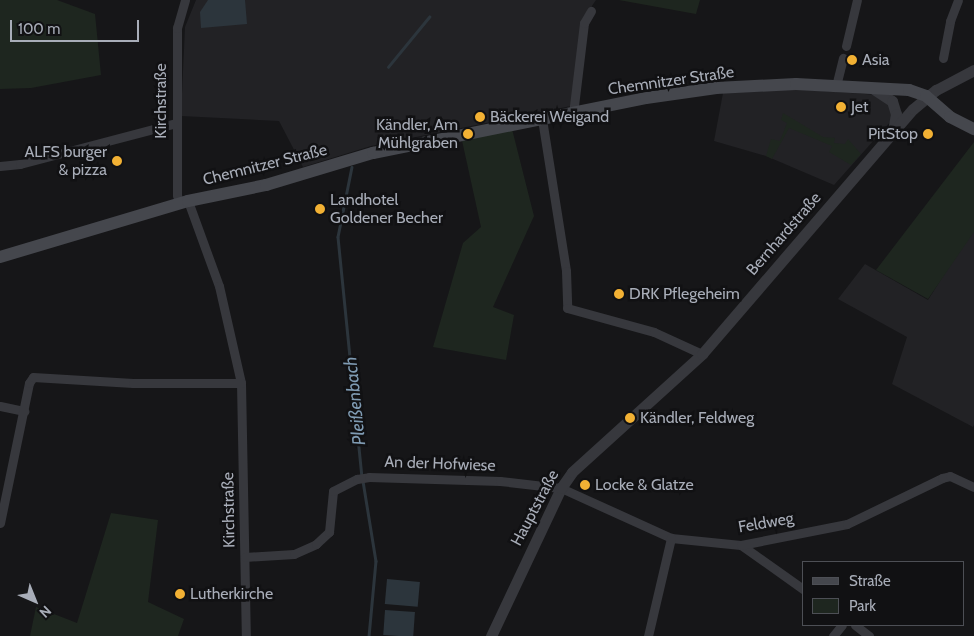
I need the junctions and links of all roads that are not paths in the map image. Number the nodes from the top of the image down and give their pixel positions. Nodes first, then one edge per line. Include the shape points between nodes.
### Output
1 (185, 0) edge
2 (858, 0) edge
3 (958, 0) edge
4 (591, 11) dead end
5 (846, 46) dead end
6 (843, 58) dead end
7 (943, 58) dead end
8 (974, 70) edge
9 (836, 86) junction
10 (872, 88) junction
11 (926, 96) junction
12 (573, 114) junction
13 (542, 119) junction
14 (176, 123) junction
15 (974, 129) edge
16 (893, 132) junction
17 (0, 166) edge
18 (184, 202) junction
19 (0, 257) edge
20 (702, 354) junction
21 (241, 383) junction
22 (0, 406) edge
23 (24, 411) junction
24 (974, 487) edge
25 (561, 488) junction
26 (1, 512) edge
27 (0, 523) edge
28 (671, 538) junction
29 (741, 545) junction
30 (245, 557) junction
31 (802, 588) edge
32 (841, 626) edge
33 (857, 626) edge
34 (246, 636) edge
35 (491, 636) edge
36 (648, 636) edge
37 (833, 636) edge
38 (869, 636) edge

1 - 14 street, Kirchstraße via 179,11 177,28
2 - 5 street
3 - 7 street
4 - 12 street via 584,23
6 - 9 street
8 - 11 street
9 - 10 main road, Chemnitzer Straße
9 - 12 main road, Chemnitzer Straße via 716,88
10 - 11 main road, Chemnitzer Straße via 910,90
10 - 16 street via 892,101 896,114
11 - 15 main road via 950,117
11 - 16 street, Bernhardstraße
12 - 13 main road, Chemnitzer Straße
13 - 18 main road, Chemnitzer Straße via 373,153 266,184
13 - 20 street via 566,271 567,308 654,332
14 - 17 street via 20,164
14 - 18 street, Kirchstraße
16 - 20 street, Bernhardstraße
18 - 19 main road, Chemnitzer Straße
18 - 21 street, Kirchstraße via 219,286
20 - 25 street, Hauptstraße via 590,455
21 - 23 street via 109,383 40,375 29,383
21 - 30 street, Kirchstraße
22 - 23 street
23 - 26 street
24 - 29 street, Feldweg via 950,476 847,524
25 - 28 street, Feldweg
25 - 30 street, An der Hofwiese via 500,481 358,479 332,491 329,532 316,544 294,554
25 - 35 street, Hauptstraße
26 - 27 street
28 - 29 street, Feldweg
28 - 36 street
29 - 31 street
30 - 34 street, Kirchstraße
32 - 37 street
33 - 38 street

